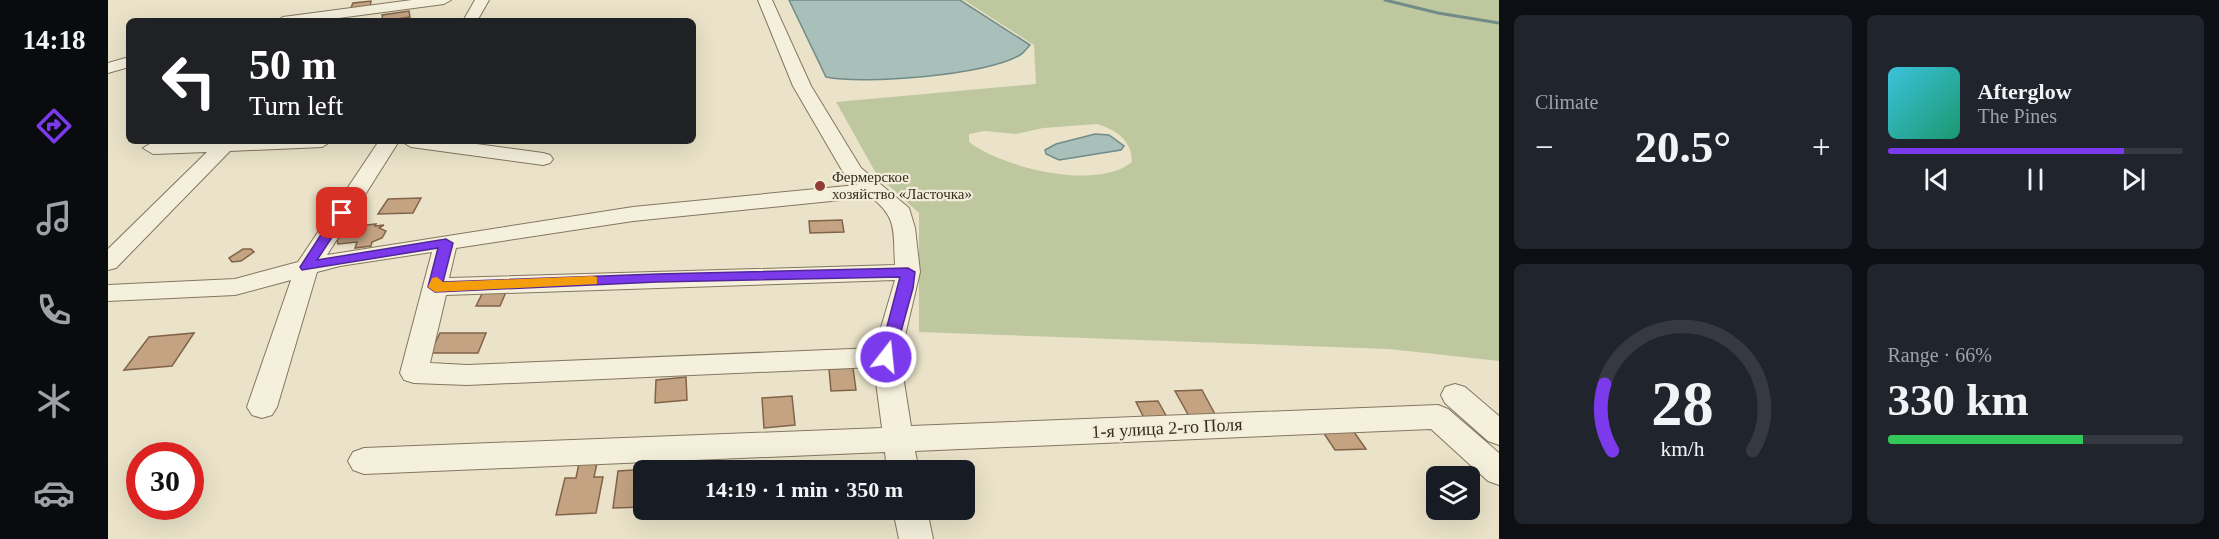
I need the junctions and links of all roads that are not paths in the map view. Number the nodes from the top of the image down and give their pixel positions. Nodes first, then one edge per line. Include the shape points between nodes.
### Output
1 (444, 0) edge
2 (482, 0) edge
3 (765, 0) edge
4 (306, 18) edge
5 (472, 18) edge
6 (126, 63) edge
7 (108, 68) edge
8 (249, 144) edge
9 (386, 144) edge
10 (433, 144) edge
11 (225, 145) junction
12 (153, 148) dead end
13 (543, 159) dead end
14 (874, 190) junction
15 (446, 243) junction
16 (108, 263) edge
17 (307, 267) junction
18 (908, 272) junction
19 (435, 287) junction
20 (108, 293) edge
21 (886, 357) junction
22 (1447, 406) junction
23 (262, 407) dead end
24 (1499, 433) edge
25 (897, 440) junction
26 (901, 460) edge
27 (364, 461) dead end
28 (1499, 472) edge
29 (912, 520) edge
30 (916, 539) edge

1 - 4 street
2 - 5 street
3 - 14 street via 802,86 853,172
6 - 7 street
8 - 11 street
9 - 17 street
10 - 13 street
11 - 12 street
11 - 16 street
14 - 15 street via 633,214
14 - 18 street via 898,208
15 - 17 street
15 - 19 street
17 - 20 street via 235,287
17 - 23 street
18 - 19 street
18 - 21 street
19 - 21 street via 414,373 467,375
21 - 25 street
22 - 24 street
22 - 25 street, 1-я улица 2-го Поля
22 - 28 street
25 - 26 street
25 - 27 street, 1-я улица 2-го Поля
29 - 30 street

